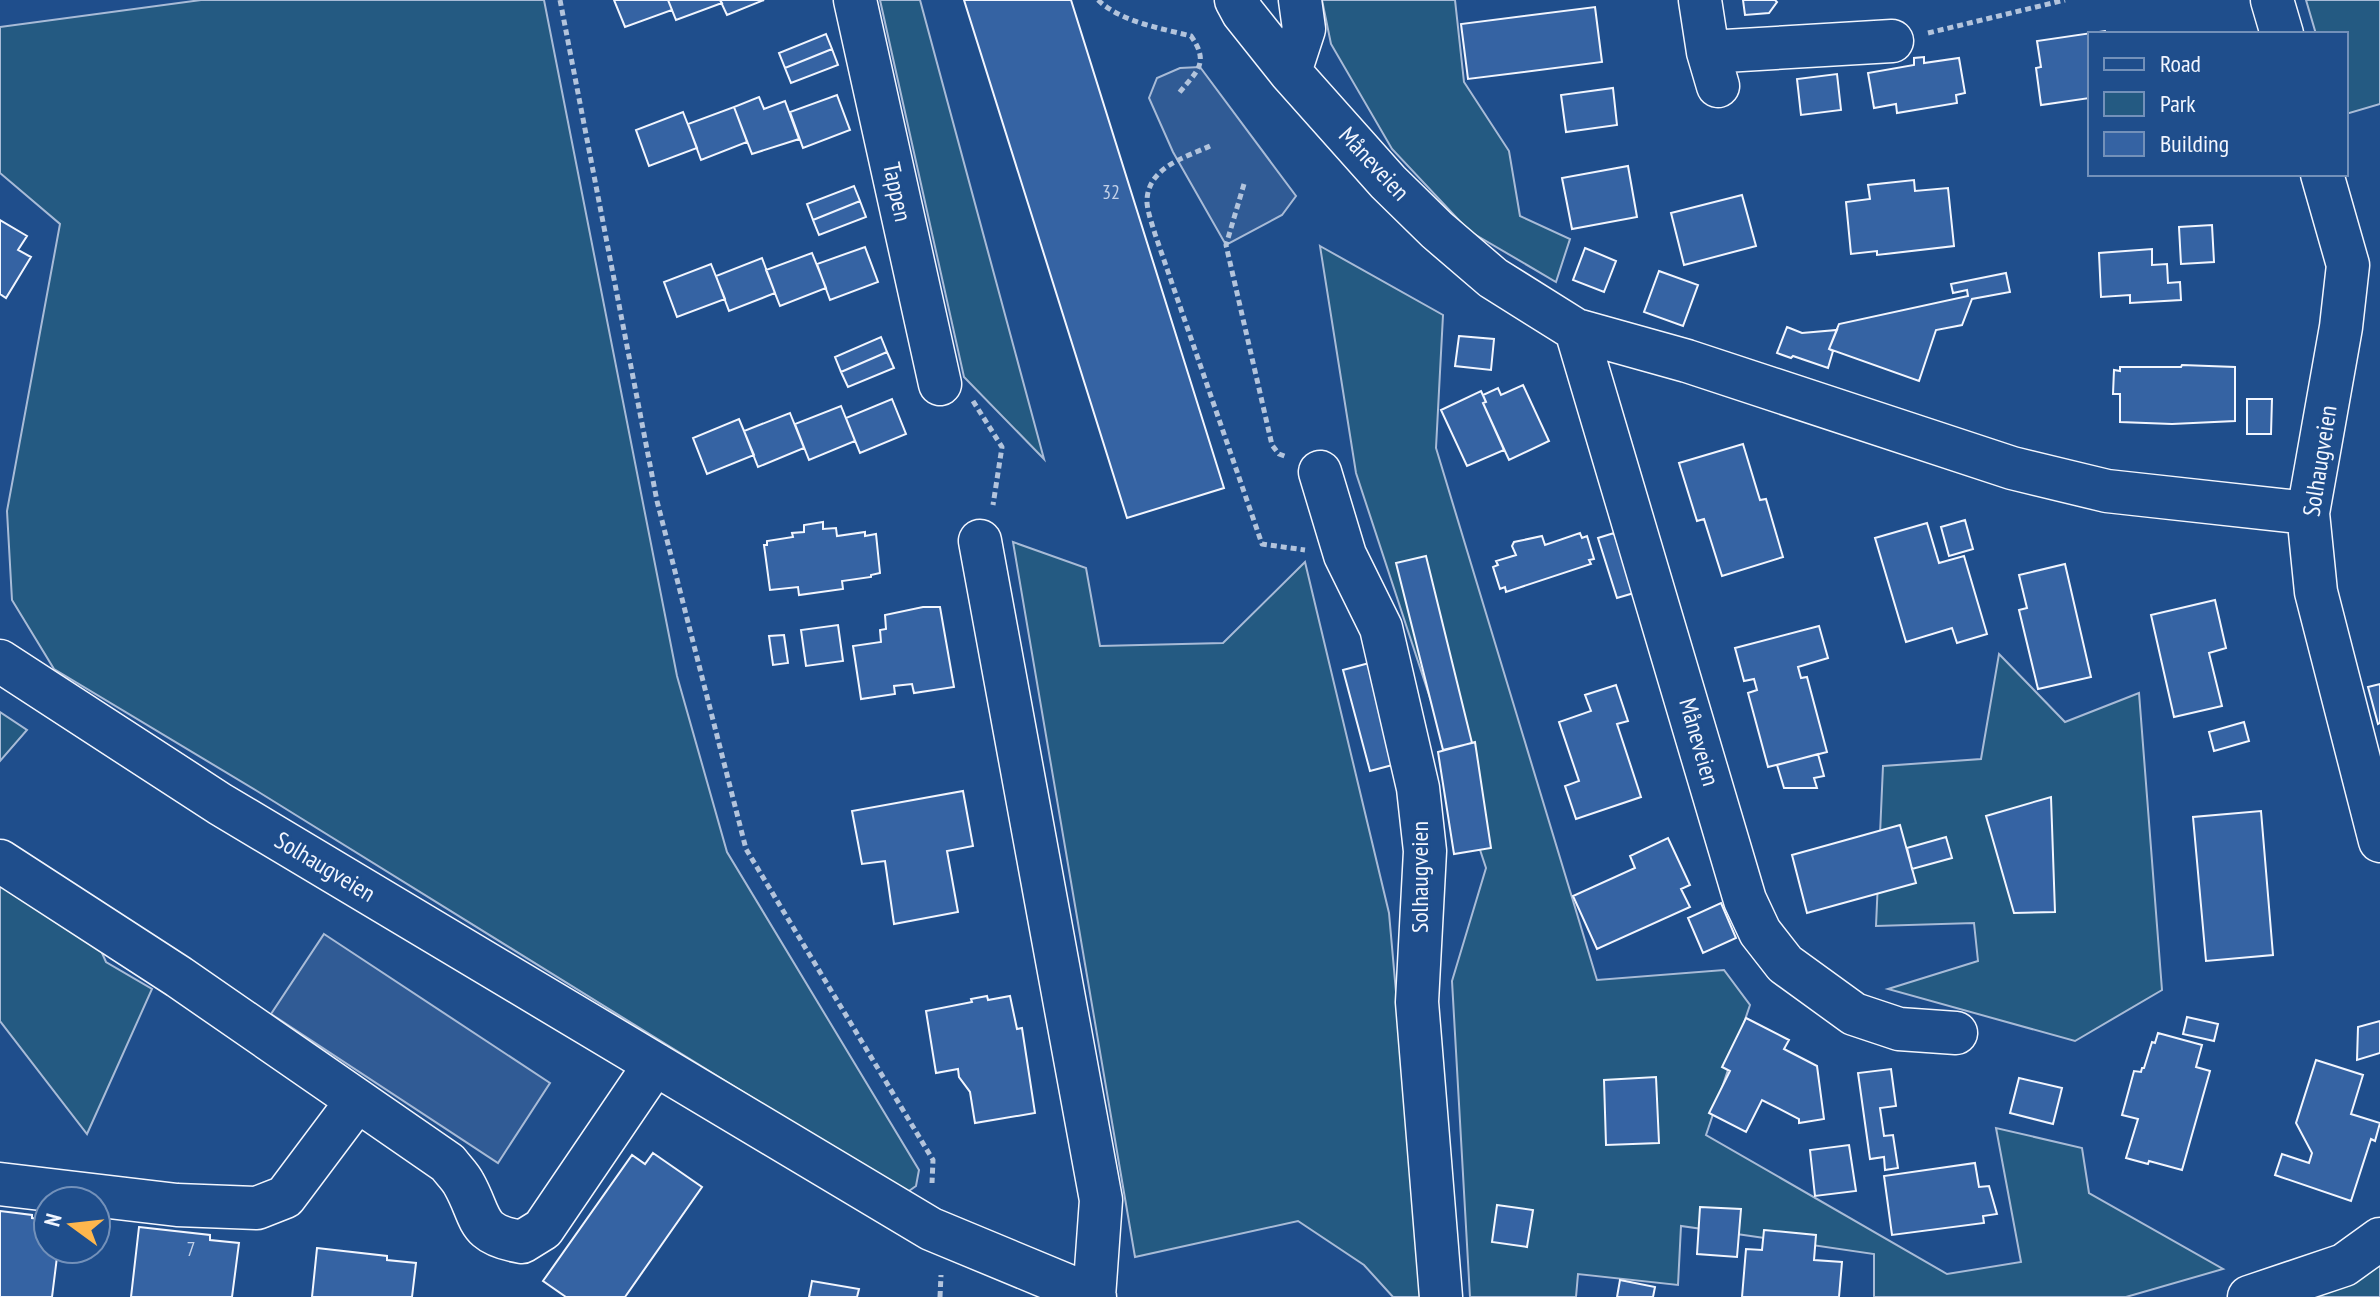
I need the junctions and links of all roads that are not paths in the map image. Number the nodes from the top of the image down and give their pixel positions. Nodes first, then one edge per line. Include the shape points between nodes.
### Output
1 (855, 0) edge
2 (1236, 0) edge
3 (1300, 0) edge
4 (1700, 0) edge
5 (2272, 0) edge
6 (2281, 32) edge
7 (1892, 41) road end
8 (1290, 72) junction
9 (2323, 176) edge
10 (2364, 257) edge
11 (1576, 330) junction
12 (940, 384) road end
13 (1320, 472) road end
14 (2308, 513) junction
15 (980, 541) road end
16 (0, 661) edge
17 (2380, 841) edge
18 (0, 861) edge
19 (1956, 1033) dead end
20 (655, 1064) junction
21 (357, 1101) junction
22 (0, 1184) edge
23 (2380, 1239) edge
24 (1095, 1297) edge
25 (1441, 1297) edge
26 (2249, 1297) edge

1 - 12 street, Tappen
2 - 8 street, Måneveien
3 - 8 street via 1304,29
4 - 7 street via 1713,69
5 - 6 street
8 - 11 street, Måneveien via 1437,230 1493,278
9 - 10 street, Solhaugveien
10 - 14 street, Solhaugveien
11 - 14 street, Måneveien via 2012,468 2107,491
11 - 19 street, Måneveien via 1745,900 1760,932 1785,964 1854,1014 1899,1029
13 - 25 street, Solhaugveien via 1345,555 1381,628 1418,788 1425,851 1417,1002
14 - 17 street, Solhaugveien via 2316,592
15 - 24 street, Solhaugveien via 1101,1200
16 - 20 street, Solhaugveien via 220,804
18 - 21 street
20 - 21 street via 543,1229 522,1242 501,1238 479,1220 464,1184 448,1163
20 - 24 street, Solhaugveien via 931,1229
21 - 22 street via 285,1197 257,1208 177,1205
23 - 26 street via 2344,1265

